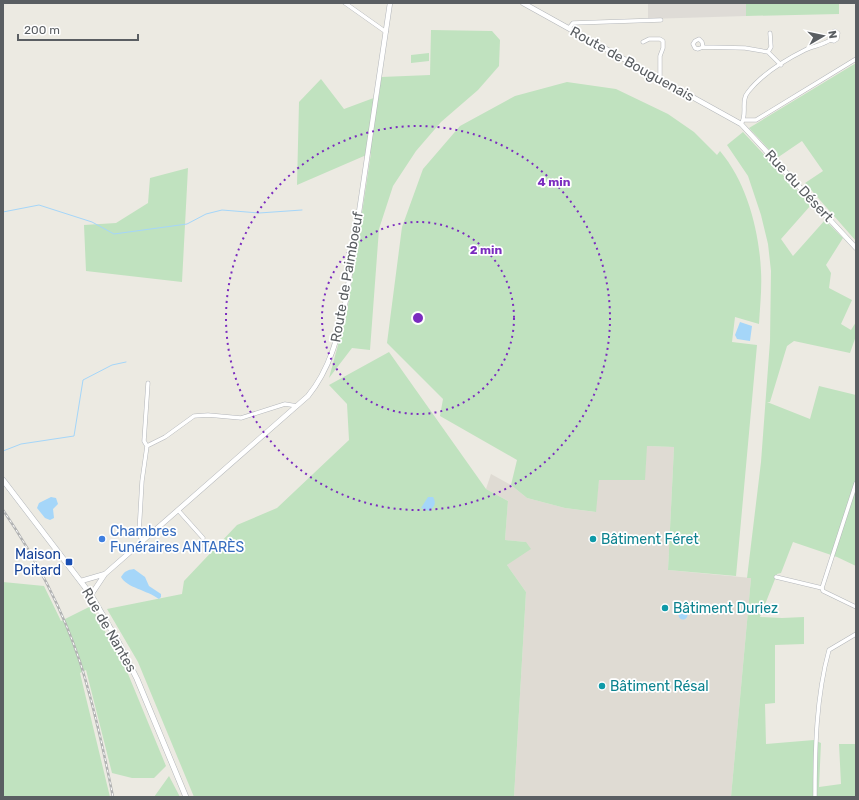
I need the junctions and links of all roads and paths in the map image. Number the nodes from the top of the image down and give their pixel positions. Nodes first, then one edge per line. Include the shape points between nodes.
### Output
1 (345, 3) edge
2 (390, 3) edge
3 (523, 3) edge
4 (661, 20) dead end
5 (568, 28) junction
6 (386, 32) junction
7 (770, 32) dead end
8 (830, 40) dead end
9 (643, 42) dead end
10 (703, 47) dead end
11 (768, 52) junction
12 (856, 59) edge
13 (781, 64) junction
14 (660, 79) junction
15 (743, 122) junction
16 (856, 248) edge
17 (148, 382) dead end
18 (297, 406) junction
19 (147, 446) junction
20 (3, 480) edge
21 (856, 483) edge
22 (178, 510) junction
23 (203, 538) dead end
24 (142, 540) junction
25 (105, 574) junction
26 (776, 577) dead end
27 (81, 581) junction
28 (822, 588) junction
29 (91, 595) junction
30 (856, 607) edge
31 (856, 634) edge
32 (186, 797) edge
33 (815, 797) edge

1 - 6 street
2 - 6 street, Route de Paimboeuf
3 - 5 street, Route de Bouguenais
4 - 5 street via 573,23
5 - 14 street, Route de Bouguenais
6 - 18 street, Route de Paimboeuf via 346,300 337,338 320,380
7 - 11 street
8 - 13 street via 805,50
9 - 14 street via 660,38 663,41
10 - 11 street via 745,48
11 - 13 street
12 - 15 street via 756,120
13 - 15 street via 748,92
14 - 15 street, Route de Bouguenais
15 - 16 street, Rue du Désert
17 - 19 street via 144,441
18 - 19 street via 285,404 241,418 194,416 165,437
18 - 22 street, Route de Paimboeuf
19 - 24 street via 139,533
20 - 27 main road, Rue de Nantes
21 - 28 street
22 - 23 street
22 - 24 street, Route de Paimboeuf
24 - 25 street, Route de Paimboeuf
25 - 27 street, Route de Paimboeuf
25 - 29 street, Route de Paimboeuf
26 - 28 street
27 - 29 main road, Rue de Nantes
28 - 30 street via 823,591
29 - 32 main road, Rue de Nantes via 134,673
31 - 33 street via 829,650 825,665 818,726

